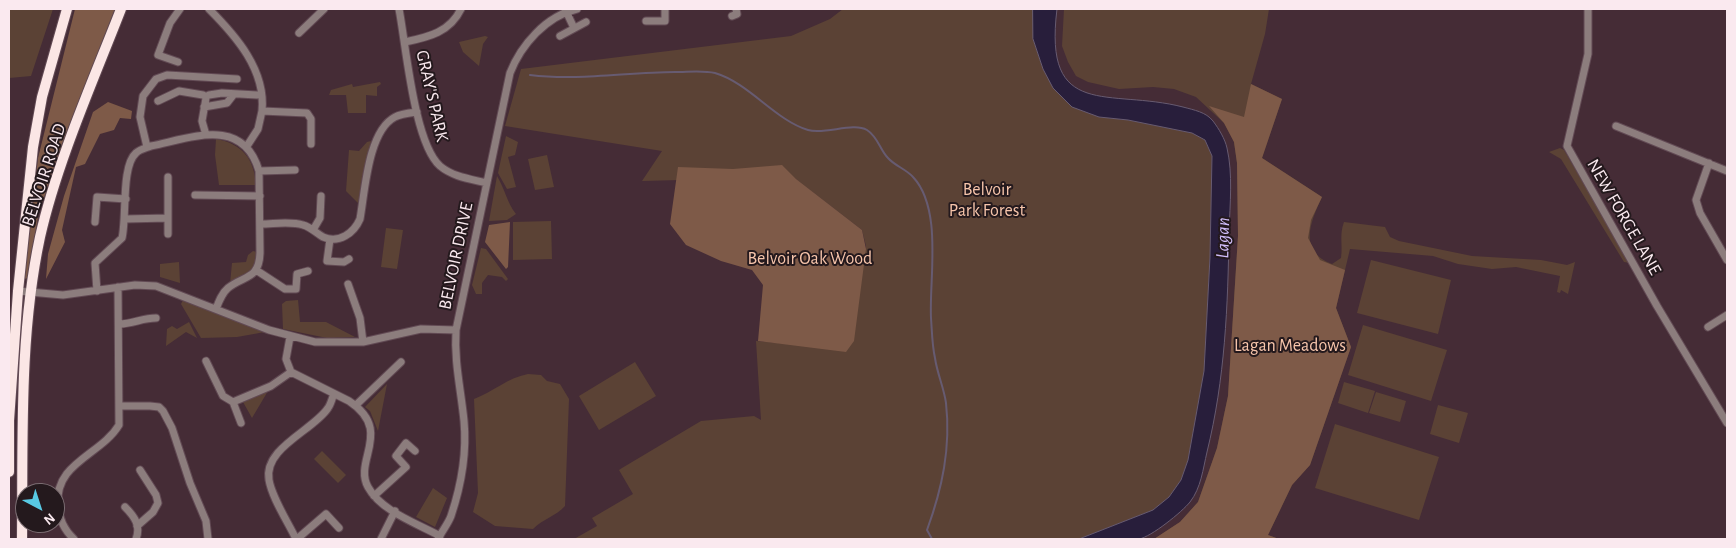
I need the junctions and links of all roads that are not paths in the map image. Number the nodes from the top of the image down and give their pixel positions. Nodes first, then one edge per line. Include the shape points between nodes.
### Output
1 (67, 9) edge
2 (121, 9) edge
3 (180, 9) edge
4 (208, 9) edge
5 (324, 9) edge
6 (399, 9) edge
7 (461, 9) edge
8 (577, 9) edge
9 (665, 9) edge
10 (1588, 9) edge
11 (565, 10) edge
12 (646, 21) dead end
13 (586, 22) dead end
14 (574, 28) junction
15 (299, 32) dead end
16 (560, 36) dead end
17 (405, 42) junction
18 (178, 62) dead end
19 (237, 79) dead end
20 (234, 94) junction
21 (257, 95) dead end
22 (206, 96) junction
23 (158, 101) dead end
24 (204, 107) junction
25 (262, 111) junction
26 (418, 112) junction
27 (1616, 126) dead end
28 (206, 135) junction
29 (311, 144) dead end
30 (247, 146) junction
31 (147, 147) junction
32 (1709, 163) junction
33 (295, 170) dead end
34 (259, 171) junction
35 (1727, 171) edge
36 (168, 177) dead end
37 (487, 182) junction
38 (195, 195) dead end
39 (260, 196) junction
40 (321, 196) dead end
41 (126, 198) junction
42 (168, 218) junction
43 (125, 219) junction
44 (95, 222) dead end
45 (261, 224) junction
46 (313, 230) junction
47 (168, 234) dead end
48 (330, 239) junction
49 (349, 260) dead end
50 (1727, 260) edge
51 (256, 270) junction
52 (308, 272) dead end
53 (348, 284) dead end
54 (118, 287) junction
55 (18, 291) junction
56 (97, 291) junction
57 (31, 292) junction
58 (216, 308) junction
59 (1727, 315) edge
60 (156, 318) dead end
61 (119, 324) junction
62 (1708, 327) dead end
63 (456, 330) junction
64 (290, 337) junction
65 (363, 342) junction
66 (206, 361) dead end
67 (401, 362) dead end
68 (291, 372) junction
69 (334, 394) junction
70 (233, 402) junction
71 (356, 405) junction
72 (119, 406) junction
73 (242, 423) dead end
74 (1727, 423) edge
75 (416, 451) dead end
76 (23, 459) junction
77 (140, 470) dead end
78 (9, 472) edge
79 (374, 496) junction
80 (125, 507) dead end
81 (395, 511) junction
82 (138, 526) junction
83 (339, 528) dead end
84 (439, 537) edge
85 (15, 539) edge
86 (22, 539) edge
87 (74, 539) edge
88 (136, 539) edge
89 (209, 539) edge
90 (297, 539) edge
91 (381, 539) edge

1 - 55 highway, BELVOIR ROAD via 37,120
2 - 57 highway, BELVOIR ROAD via 51,197
3 - 18 street via 170,23 158,54
4 - 25 street via 250,59 262,88
5 - 15 street
6 - 17 street, GRAY'S PARK
7 - 17 street via 444,30
8 - 11 street, BELVOIR DRIVE
9 - 12 street via 665,21
10 - 74 street, NEW FORGE LANE via 1588,54 1567,146
11 - 14 street
11 - 37 street, BELVOIR DRIVE via 536,32 515,60 504,96
13 - 14 street
14 - 16 street
17 - 26 street, GRAY'S PARK
19 - 31 street via 167,75 156,80 143,96 140,117
20 - 21 street
20 - 22 street
20 - 24 street via 227,103
22 - 23 street via 179,91
22 - 24 street
24 - 28 street via 202,121
25 - 29 street via 307,113 311,119
25 - 30 street via 258,129
26 - 37 street, GRAY'S PARK via 430,154 441,167 454,174
26 - 48 street via 394,118 380,131 374,143 357,226 347,236
27 - 32 street
28 - 30 street via 222,134
28 - 31 street
30 - 34 street
31 - 41 street via 136,153 129,163
32 - 35 street
32 - 50 street via 1696,200
33 - 34 street
34 - 39 street
36 - 42 street
37 - 63 street, BELVOIR DRIVE
38 - 39 street
39 - 45 street
40 - 46 street via 320,218
41 - 43 street
41 - 44 street via 97,197
42 - 43 street
42 - 47 street
43 - 56 street via 122,238 95,264
45 - 46 street via 301,224
45 - 51 street via 260,262
46 - 48 street
48 - 49 street via 327,261
51 - 52 street via 284,289 296,289 298,274
51 - 58 street via 226,289
53 - 65 street via 360,318
54 - 56 street
54 - 58 street via 156,286
54 - 61 street
55 - 57 street
55 - 78 highway, BELVOIR ROAD
56 - 57 street
57 - 76 highway, BELVOIR ROAD
58 - 64 street
59 - 62 street
60 - 61 street
61 - 72 street
63 - 65 street via 421,329
63 - 84 street, BELVOIR DRIVE via 464,460 457,496
64 - 65 street via 322,342
64 - 68 street via 286,359
66 - 70 street via 222,396
67 - 71 street
68 - 69 street
68 - 70 street via 271,386
69 - 71 street
69 - 90 street via 328,409 287,445 270,467 270,486
70 - 73 street
71 - 79 street via 366,419 372,439 364,476
72 - 87 street via 119,425 71,469 60,487 60,518
72 - 89 street via 159,407 163,411 206,521
75 - 79 street via 406,443 396,456 406,467
76 - 85 highway via 17,476
76 - 86 highway, BELVOIR ROAD
77 - 82 street via 158,503
79 - 81 street
80 - 82 street via 135,517
81 - 84 street
81 - 91 street
82 - 88 street
83 - 90 street via 326,514

